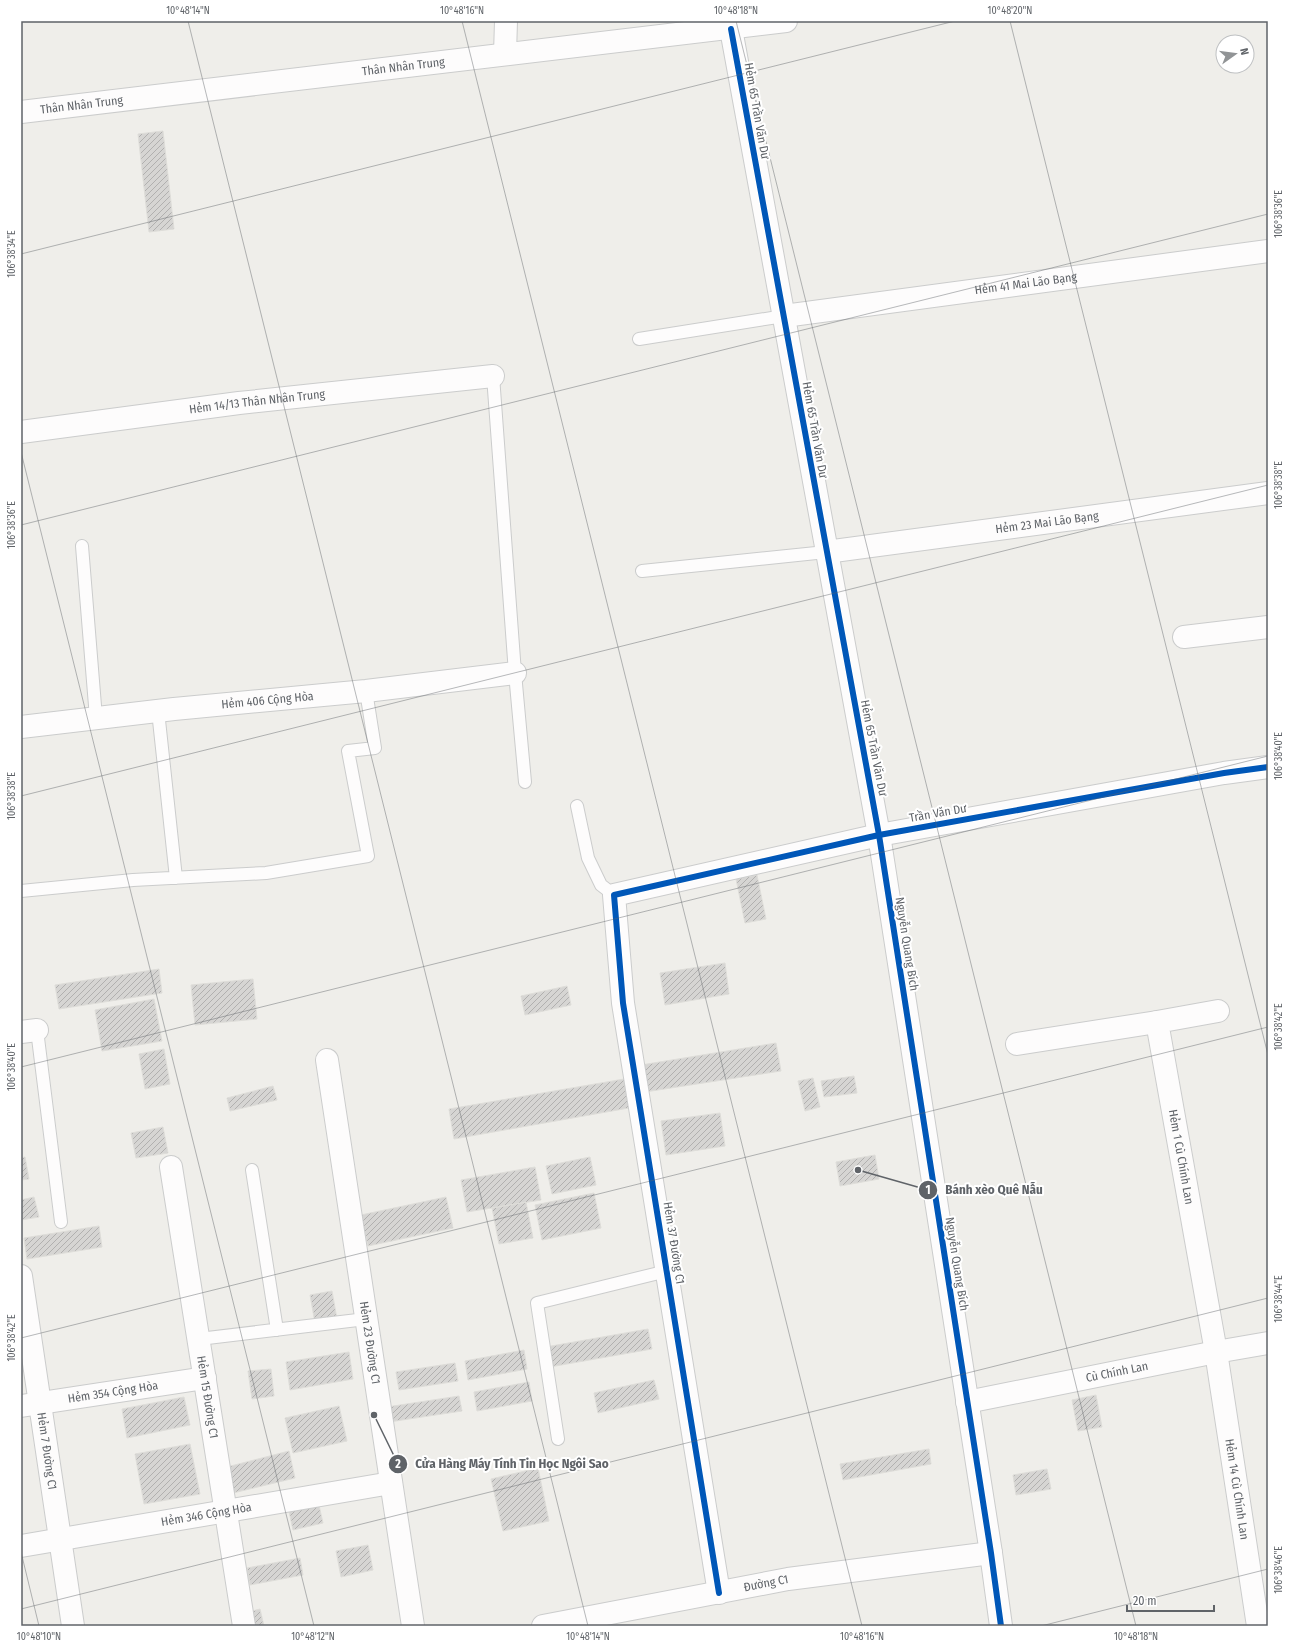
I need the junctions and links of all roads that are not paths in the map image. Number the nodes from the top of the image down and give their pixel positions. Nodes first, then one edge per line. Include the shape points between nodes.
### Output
1 (506, 21) edge
2 (786, 21) edge
3 (731, 29) junction
4 (505, 54) junction
5 (21, 112) edge
6 (1268, 251) edge
7 (784, 316) junction
8 (639, 339) dead end
9 (493, 376) joint
10 (21, 432) edge
11 (1268, 493) edge
12 (82, 546) dead end
13 (826, 552) junction
14 (642, 572) dead end
15 (1268, 627) edge
16 (1184, 637) dead end
17 (515, 673) junction
18 (366, 691) junction
19 (158, 711) junction
20 (96, 718) junction
21 (21, 727) edge
22 (1268, 767) edge
23 (526, 782) dead end
24 (577, 806) dead end
25 (879, 835) junction
26 (176, 878) junction
27 (21, 891) edge
28 (614, 895) junction
29 (1218, 1010) dead end
30 (1157, 1022) junction
31 (29, 1031) edge
32 (1017, 1044) dead end
33 (327, 1060) dead end
34 (172, 1167) dead end
35 (252, 1170) dead end
36 (61, 1222) dead end
37 (667, 1271) junction
38 (21, 1276) edge
39 (366, 1319) junction
40 (277, 1330) junction
41 (199, 1339) junction
42 (1268, 1343) edge
43 (1216, 1352) junction
44 (205, 1378) junction
45 (967, 1402) junction
46 (31, 1405) edge
47 (558, 1439) dead end
48 (391, 1482) junction
49 (226, 1511) junction
50 (60, 1540) junction
51 (21, 1546) edge
52 (991, 1553) junction
53 (719, 1593) junction
54 (73, 1626) edge
55 (244, 1626) edge
56 (413, 1626) edge
57 (543, 1626) edge
58 (1001, 1626) edge
59 (1258, 1626) edge

1 - 4 street
2 - 3 street, Thân Nhân Trung
3 - 4 street, Thân Nhân Trung
3 - 7 street, Hẻm 65 Trần Văn Dư
4 - 5 street, Thân Nhân Trung
6 - 7 street, Hẻm 41 Mai Lão Bạng
7 - 8 lane
7 - 13 street, Hẻm 65 Trần Văn Dư
9 - 10 street, Hẻm 14/13 Thân Nhân Trung via 238,403
9 - 17 lane
11 - 13 street, Hẻm 23 Mai Lão Bạng
12 - 20 lane
13 - 14 lane
13 - 25 street, Hẻm 65 Trần Văn Dư
15 - 16 street
17 - 18 street, Hẻm 406 Cộng Hòa
17 - 23 lane
18 - 19 street, Hẻm 406 Cộng Hòa
18 - 26 lane via 375,748 348,751 368,856 266,873
19 - 20 street, Hẻm 406 Cộng Hòa
19 - 26 lane
20 - 21 street, Hẻm 406 Cộng Hòa
22 - 25 street, Trần Văn Dư
24 - 28 lane via 588,858 601,885
25 - 28 street, Trần Văn Dư
25 - 45 street, Nguyễn Quang Bích
26 - 27 lane
28 - 37 street, Hẻm 37 Đường C1 via 623,1002
29 - 30 street
30 - 32 street
30 - 43 street, Hẻm 1 Cù Chính Lan
31 - 36 lane
33 - 39 street, Hẻm 23 Đường C1
34 - 41 street, Hẻm 15 Đường C1
35 - 40 lane
37 - 47 lane via 538,1303
37 - 53 street, Hẻm 37 Đường C1
38 - 46 street, Hẻm 7 Đường C1
39 - 40 lane
39 - 48 street, Hẻm 23 Đường C1
40 - 41 lane
41 - 44 street, Hẻm 15 Đường C1
42 - 43 street, Cù Chính Lan
43 - 45 street, Cù Chính Lan
43 - 59 street, Hẻm 14 Cù Chính Lan
44 - 46 street, Hẻm 354 Cộng Hòa
44 - 49 street, Hẻm 15 Đường C1
45 - 52 street, Nguyễn Quang Bích
46 - 50 street, Hẻm 7 Đường C1
48 - 49 street, Hẻm 346 Cộng Hòa
48 - 56 street, Hẻm 23 Đường C1
49 - 50 street, Hẻm 346 Cộng Hòa
49 - 55 street, Hẻm 15 Đường C1
50 - 51 street, Hẻm 346 Cộng Hòa
50 - 54 street, Hẻm 7 Đường C1
52 - 53 street, Đường C1 via 788,1579
52 - 58 street, Nguyễn Quang Bích
53 - 57 street, Đường C1

